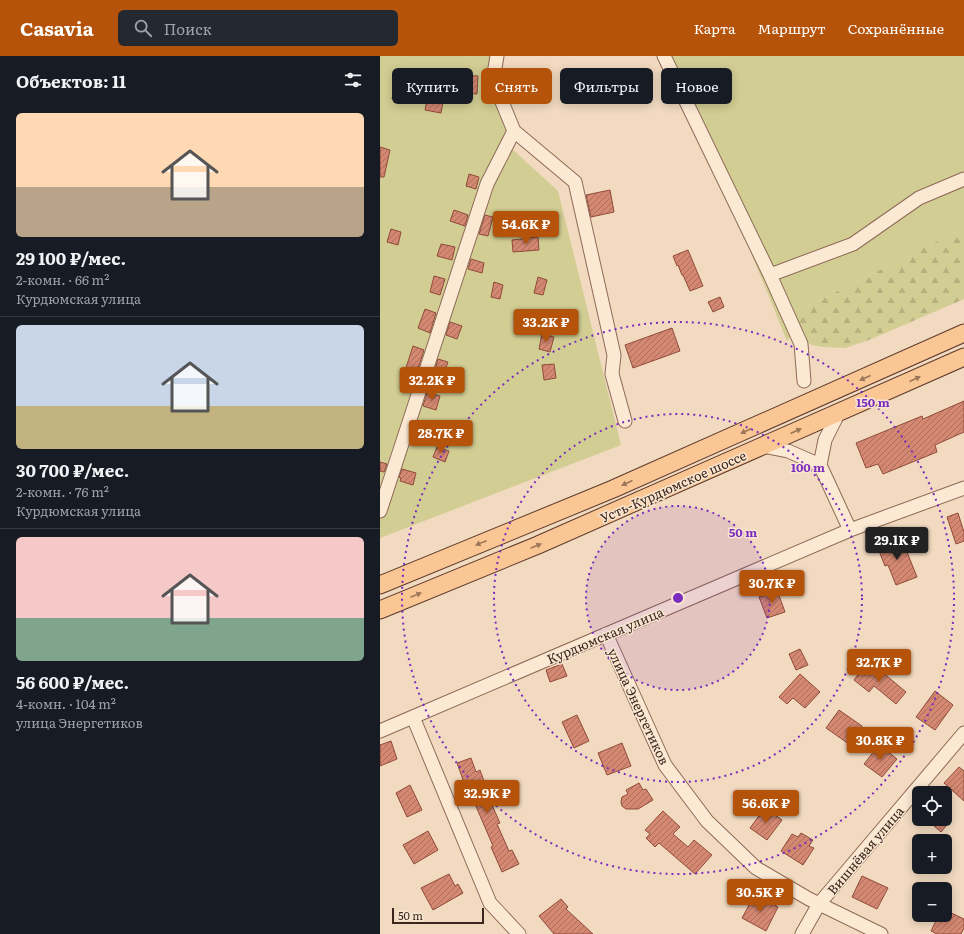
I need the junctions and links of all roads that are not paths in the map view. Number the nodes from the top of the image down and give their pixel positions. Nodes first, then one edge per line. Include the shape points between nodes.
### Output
1 (497, 56) edge
2 (664, 56) edge
3 (514, 131) junction
4 (964, 180) edge
5 (770, 275) junction
6 (964, 333) edge
7 (964, 357) edge
8 (804, 381) dead end
9 (839, 412) junction
10 (625, 422) dead end
11 (763, 446) junction
12 (820, 465) junction
13 (964, 488) edge
14 (380, 512) edge
15 (850, 530) junction
16 (380, 585) edge
17 (380, 610) edge
18 (606, 634) junction
19 (412, 717) junction
20 (380, 730) edge
21 (964, 733) edge
22 (820, 904) junction
23 (519, 934) edge
24 (802, 934) edge
25 (881, 934) edge

1 - 3 street via 493,80
2 - 5 street
3 - 10 street via 575,182 614,355 612,374
3 - 14 street via 487,184
4 - 5 street via 920,198 853,244
5 - 8 street via 801,344
6 -> 16 main road, Усть-Курдюмское шоссе via 620,485
9 -> 7 main road, Усть-Курдюмское шоссе
11 -> 9 main road, Усть-Курдюмское шоссе
9 - 12 street via 825,440
11 - 12 street via 788,451
17 -> 11 main road, Усть-Курдюмское шоссе via 538,545
12 - 15 street
13 - 15 street, Курдюмская улица
15 - 18 street, Курдюмская улица
18 - 19 street, Курдюмская улица
18 - 22 street, улица Энергетиков via 664,765 707,821 756,868
19 - 20 street, Курдюмская улица
19 - 23 street via 490,903
21 - 22 street, Вишнёвая улица
22 - 24 street, Вишнёвая улица
22 - 25 street, улица Энергетиков

